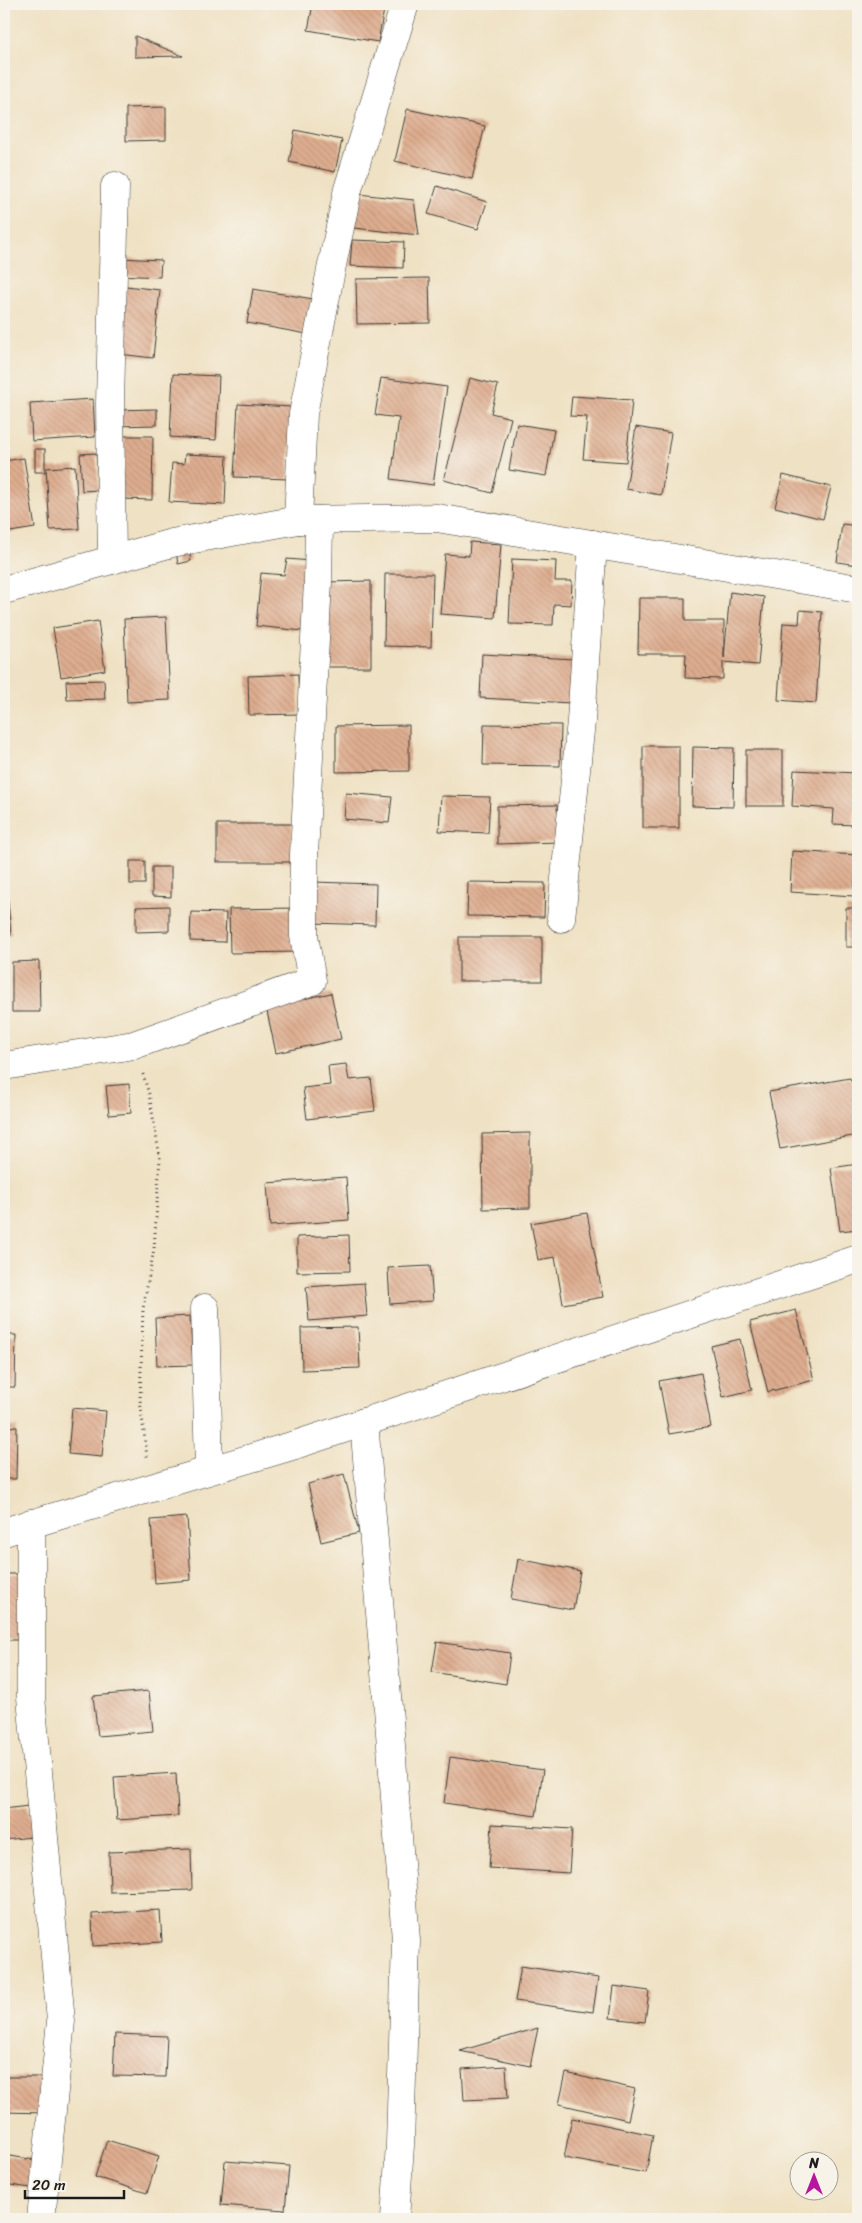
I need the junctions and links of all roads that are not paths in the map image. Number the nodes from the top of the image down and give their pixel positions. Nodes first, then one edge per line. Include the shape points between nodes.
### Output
1 (405, 4) edge
2 (115, 186) dead end
3 (308, 520) junction
4 (593, 544) junction
5 (112, 560) junction
6 (858, 589) edge
7 (4, 590) edge
8 (561, 918) dead end
9 (4, 1066) edge
10 (858, 1259) edge
11 (205, 1308) dead end
12 (364, 1422) junction
13 (209, 1470) junction
14 (31, 1523) junction
15 (4, 1532) edge
16 (41, 2219) edge
17 (395, 2219) edge

1 - 3 street via 348,189 303,414
2 - 5 street via 110,404
3 - 4 street via 437,518
3 - 5 street via 172,543
3 - 9 street via 318,581 304,855 304,936 312,982 134,1045
4 - 6 street
4 - 8 street via 581,721
5 - 7 street
10 - 12 street
11 - 13 street
12 - 13 street
12 - 17 street via 406,1940
13 - 14 street
14 - 15 street
14 - 16 street via 31,1697 61,2021

